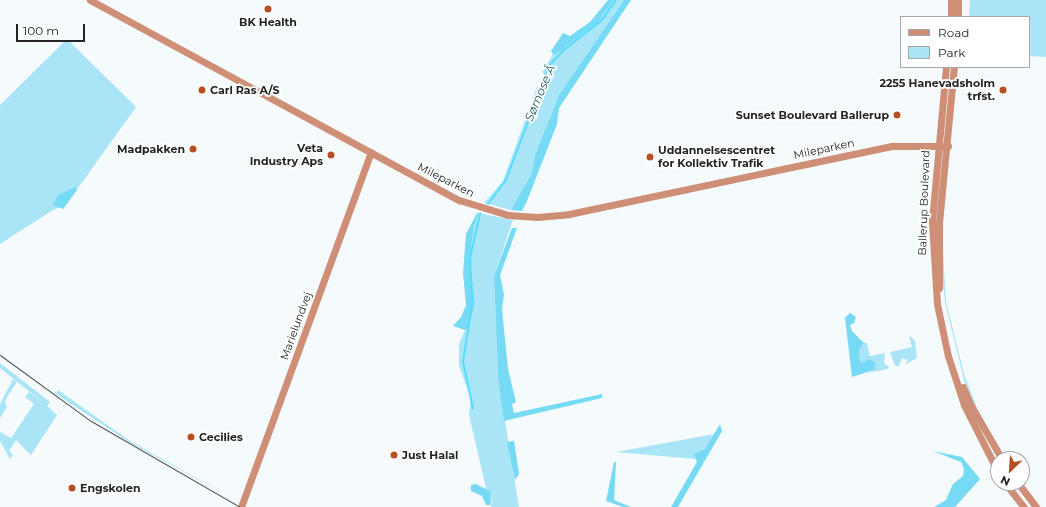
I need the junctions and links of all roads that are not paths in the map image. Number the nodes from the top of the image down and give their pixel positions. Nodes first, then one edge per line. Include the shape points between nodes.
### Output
1 (90, 0) edge
2 (951, 0) edge
3 (958, 0) edge
4 (951, 16) edge
5 (958, 16) edge
6 (946, 68) edge
7 (954, 68) edge
8 (938, 146) junction
9 (948, 146) junction
10 (371, 152) junction
11 (997, 451) edge
12 (990, 456) edge
13 (1011, 491) edge
14 (1024, 491) edge
15 (241, 507) edge
16 (1024, 507) edge
17 (1036, 507) edge

1 - 10 street, Mileparken
2 - 4 street
3 - 5 street
6 - 8 street, Ballerup Boulevard
7 - 9 street, Ballerup Boulevard
8 - 9 street, Mileparken
8 - 10 street, Mileparken via 906,145 876,149 569,214 537,217 508,215 471,205
8 - 12 street, Ballerup Boulevard via 932,252 941,328 964,405
9 - 11 street, Ballerup Boulevard via 939,222 939,286 945,327 961,384
10 - 15 street, Marielundvej
13 - 16 street
14 - 17 street

